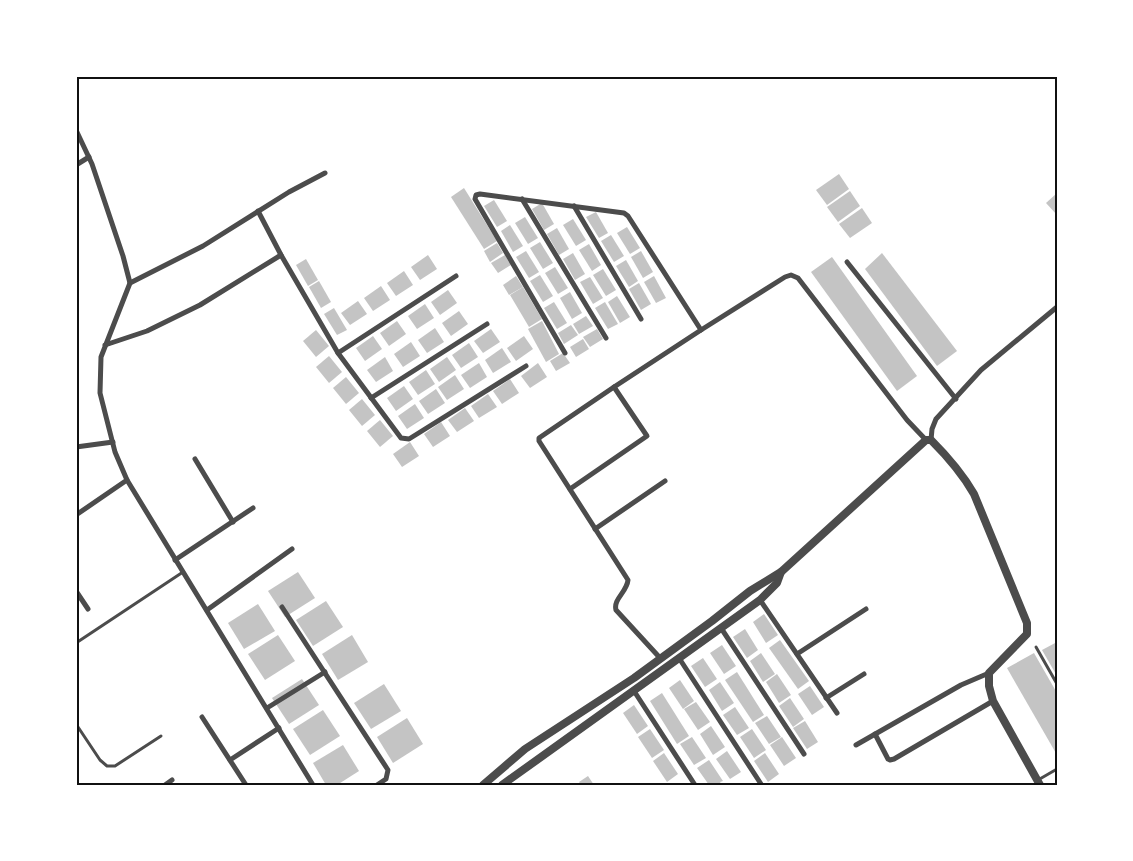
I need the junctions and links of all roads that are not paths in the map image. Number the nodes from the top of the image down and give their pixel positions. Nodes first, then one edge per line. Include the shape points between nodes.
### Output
1 (76, 130) edge
2 (90, 157) junction
3 (76, 165) edge
4 (325, 173) dead end
5 (522, 199) junction
6 (574, 206) junction
7 (258, 212) junction
8 (280, 255) junction
9 (847, 262) dead end
10 (456, 276) dead end
11 (130, 283) junction
12 (1057, 307) edge
13 (641, 319) dead end
14 (487, 324) dead end
15 (702, 330) junction
16 (606, 338) dead end
17 (105, 345) junction
18 (338, 353) junction
19 (564, 353) dead end
20 (526, 366) dead end
21 (614, 387) junction
22 (371, 398) junction
23 (956, 400) junction
24 (928, 440) junction
25 (113, 442) junction
26 (76, 447) edge
27 (195, 458) dead end
28 (127, 480) junction
29 (665, 481) dead end
30 (570, 489) junction
31 (253, 508) dead end
32 (76, 515) edge
33 (233, 522) junction
34 (595, 529) junction
35 (292, 549) dead end
36 (175, 560) junction
37 (183, 572) junction
38 (782, 572) junction
39 (76, 591) edge
40 (760, 600) junction
41 (282, 607) dead end
42 (88, 609) dead end
43 (866, 609) dead end
44 (207, 610) junction
45 (720, 628) junction
46 (76, 643) edge
47 (1036, 646) dead end
48 (797, 654) junction
49 (679, 658) junction
50 (661, 659) junction
51 (325, 672) junction
52 (989, 673) junction
53 (864, 674) dead end
54 (1057, 684) edge
55 (634, 691) junction
56 (826, 698) junction
57 (993, 701) junction
58 (267, 708) junction
59 (837, 714) dead end
60 (202, 717) dead end
61 (76, 724) edge
62 (279, 728) junction
63 (875, 734) junction
64 (161, 736) dead end
65 (856, 745) dead end
66 (804, 754) dead end
67 (230, 760) junction
68 (1057, 769) edge
69 (172, 780) dead end
70 (1038, 782) edge
71 (761, 784) edge
72 (165, 785) edge
73 (246, 785) edge
74 (313, 785) edge
75 (377, 785) edge
76 (483, 785) edge
77 (502, 785) edge
78 (695, 785) edge

1 - 2 street
2 - 3 street
2 - 11 street
4 - 7 street
5 - 6 street
5 - 16 street
5 - 19 street via 480,194 475,199
6 - 13 street
6 - 15 street via 619,211 628,216
7 - 8 street
7 - 11 street via 203,246
8 - 17 street via 200,305 147,331
8 - 18 street
9 - 23 street
10 - 18 street
11 - 17 street
12 - 23 street via 981,370
14 - 22 street
15 - 21 street
15 - 24 street via 785,277 798,278 907,420
17 - 25 street via 101,357 100,394
18 - 22 street
20 - 22 street via 408,439 402,438
21 - 30 street via 539,438
21 - 30 street via 647,436
23 - 24 street via 936,419
24 - 38 street
24 - 52 street via 951,459 974,494 1027,622 1027,634
25 - 26 street
25 - 28 street
27 - 33 street
28 - 32 street
28 - 36 street
29 - 34 street
30 - 34 street
31 - 33 street
33 - 36 street
34 - 50 street via 628,580 615,603 616,610
35 - 44 street
36 - 37 street
37 - 44 street
37 - 46 lane
38 - 40 street via 777,583
38 - 50 street via 750,591
39 - 42 street
40 - 45 street
40 - 48 street
41 - 51 street
43 - 48 street
44 - 58 street
45 - 49 street
45 - 66 street
47 - 54 lane
48 - 56 street
49 - 55 street
49 - 71 street
50 - 76 street via 526,749
51 - 58 street
51 - 75 street via 388,770 386,780
52 - 57 street
52 - 63 street via 961,685
53 - 56 street
55 - 77 street
55 - 78 street
56 - 59 street
57 - 63 street via 894,759 888,759
57 - 70 street
58 - 62 street
60 - 67 street
61 - 64 lane via 107,766 115,766
62 - 67 street
62 - 74 street
63 - 65 street
67 - 73 street
68 - 70 lane
69 - 72 street

